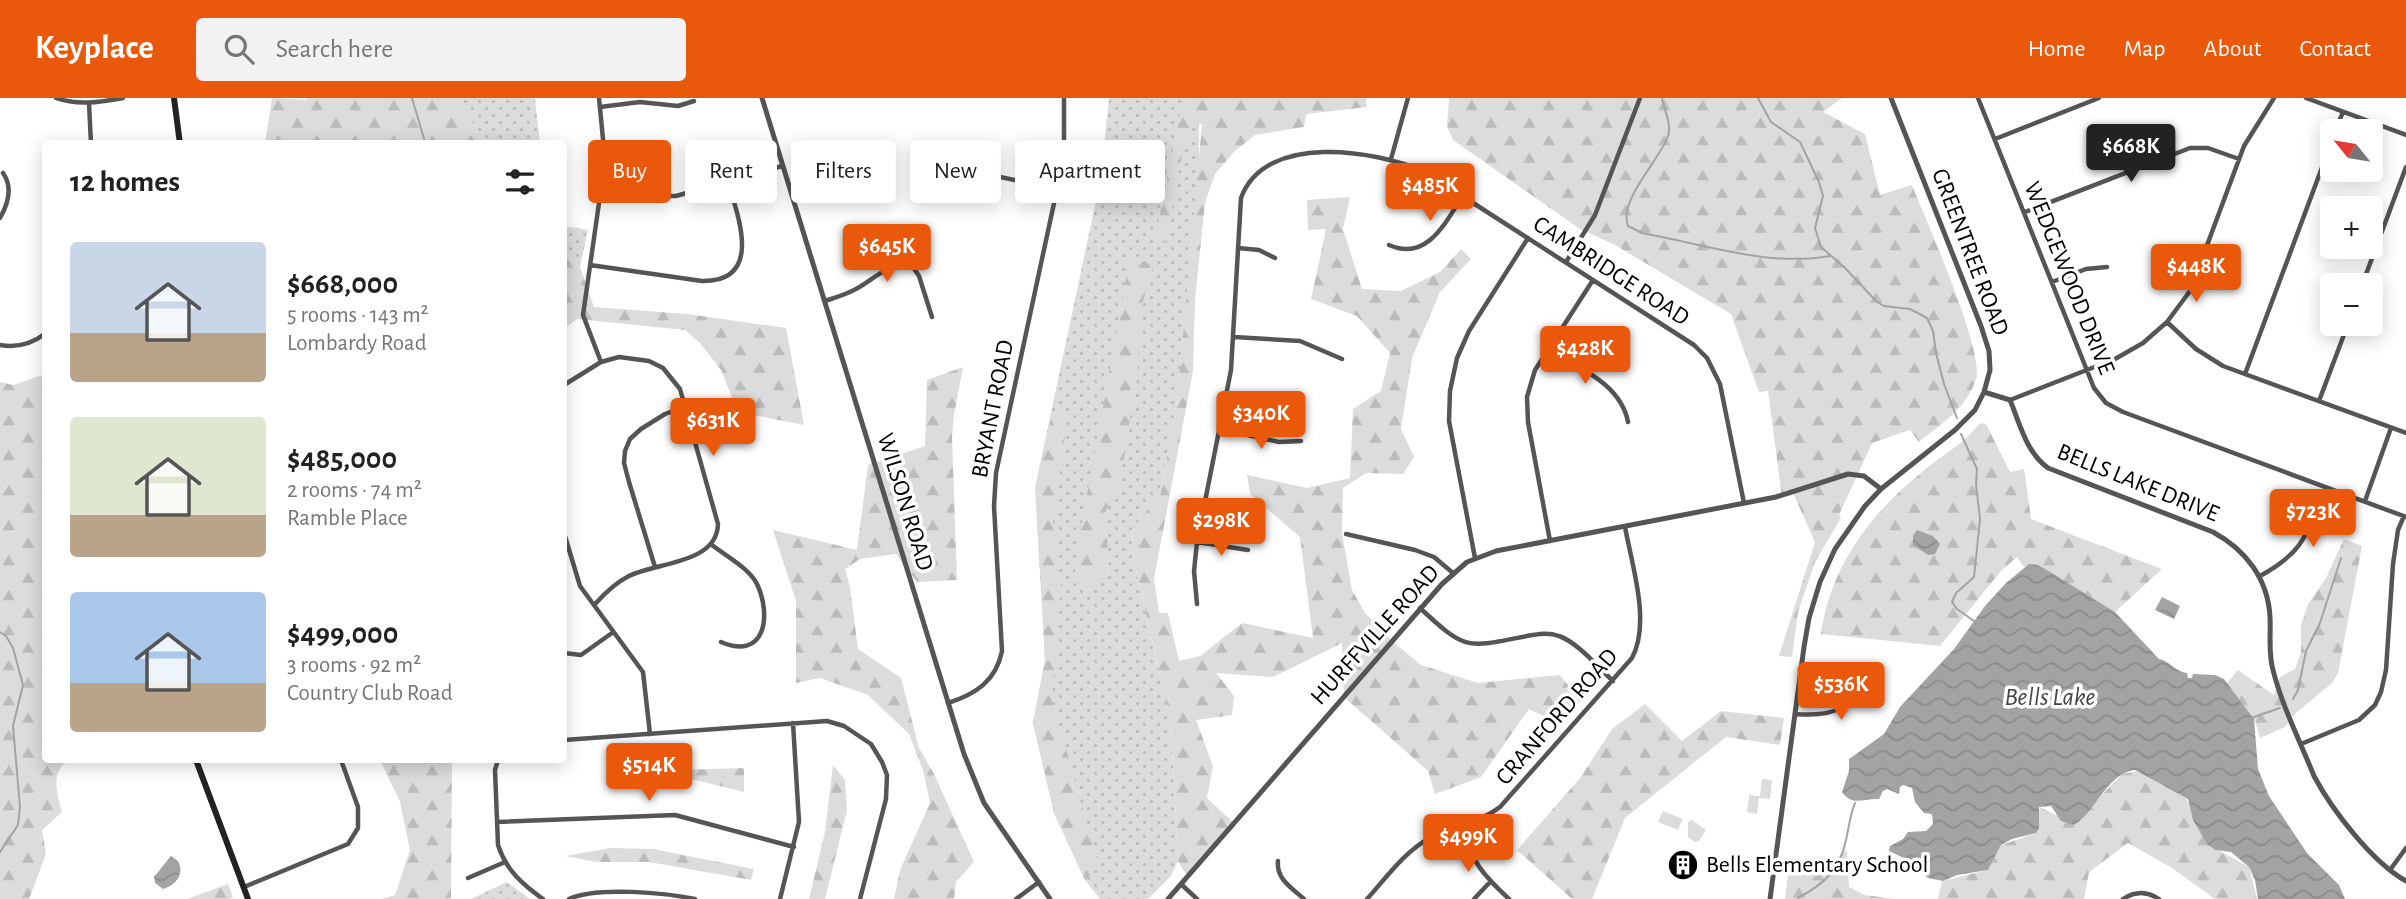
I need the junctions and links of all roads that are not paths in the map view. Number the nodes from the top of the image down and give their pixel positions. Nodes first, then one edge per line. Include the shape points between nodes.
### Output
1 (56, 98) edge
2 (123, 98) edge
3 (174, 98) edge
4 (599, 98) edge
5 (762, 98) edge
6 (1064, 98) edge
7 (1408, 98) edge
8 (1640, 98) edge
9 (1891, 98) edge
10 (1978, 98) edge
11 (2099, 98) edge
12 (2274, 98) edge
13 (2306, 98) edge
14 (694, 101) dead end
15 (89, 103) junction
16 (600, 107) junction
17 (2343, 112) junction
18 (2340, 119) edge
19 (2406, 135) edge
20 (1995, 139) junction
21 (91, 140) edge
22 (179, 140) edge
23 (602, 140) edge
24 (1064, 140) edge
25 (1391, 159) junction
26 (2239, 159) junction
27 (782, 166) junction
28 (777, 167) edge
29 (2406, 167) edge
30 (3, 173) dead end
31 (2320, 173) edge
32 (1463, 195) junction
33 (600, 203) edge
34 (734, 203) edge
35 (1054, 203) edge
36 (2025, 212) junction
37 (0, 218) edge
38 (1528, 238) junction
39 (1389, 245) dead end
40 (1238, 248) junction
41 (1275, 258) dead end
42 (1566, 262) junction
43 (590, 265) junction
44 (2107, 267) dead end
45 (2366, 273) edge
46 (1593, 280) junction
47 (2052, 282) junction
48 (825, 301) junction
49 (932, 317) dead end
50 (2167, 322) junction
51 (42, 336) edge
52 (2343, 336) edge
53 (1234, 337) junction
54 (0, 345) edge
55 (1549, 349) junction
56 (1342, 359) dead end
57 (601, 362) junction
58 (2087, 370) junction
59 (2245, 374) junction
60 (567, 382) edge
61 (1984, 392) junction
62 (2010, 400) junction
63 (2319, 401) junction
64 (684, 407) junction
65 (1628, 422) dead end
66 (2391, 428) junction
67 (1221, 429) junction
68 (2406, 433) edge
69 (1301, 440) dead end
70 (2324, 487) junction
71 (1881, 489) junction
72 (2365, 501) junction
73 (1744, 504) junction
74 (2405, 516) edge
75 (1625, 527) junction
76 (1346, 534) dead end
77 (1550, 541) junction
78 (1197, 542) junction
79 (567, 543) edge
80 (712, 545) junction
81 (1248, 550) dead end
82 (1475, 558) junction
83 (655, 567) junction
84 (1453, 573) junction
85 (2260, 576) junction
86 (595, 604) junction
87 (1197, 604) dead end
88 (1420, 608) junction
89 (612, 632) junction
90 (721, 642) dead end
91 (567, 653) edge
92 (1613, 681) junction
93 (1857, 685) dead end
94 (948, 703) junction
95 (1795, 715) junction
96 (793, 723) junction
97 (650, 734) junction
98 (567, 740) edge
99 (2301, 744) junction
100 (197, 763) edge
101 (342, 763) edge
102 (497, 763) edge
103 (497, 822) junction
104 (1461, 827) junction
105 (794, 847) junction
106 (2406, 848) edge
107 (1278, 861) dead end
108 (505, 862) junction
109 (2390, 870) junction
110 (468, 878) dead end
111 (2406, 881) edge
112 (1039, 882) junction
113 (1491, 882) junction
114 (1182, 885) junction
115 (244, 887) junction
116 (248, 899) edge
117 (543, 899) edge
118 (569, 899) edge
119 (695, 899) edge
120 (780, 899) edge
121 (860, 899) edge
122 (1016, 899) edge
123 (1050, 899) edge
124 (1168, 899) edge
125 (1197, 899) edge
126 (1304, 899) edge
127 (1367, 899) edge
128 (1474, 899) edge
129 (1510, 899) edge
130 (1770, 899) edge
131 (2123, 899) edge
132 (2159, 899) edge

1 - 15 street
2 - 15 street
3 - 22 main road
4 - 16 street
5 - 27 street, WILSON ROAD
6 - 24 street, BRYANT ROAD
7 - 25 street
8 - 42 street via 1595,215
9 - 61 street, GREENTREE ROAD via 1987,344 1990,370
10 - 20 street, WEDGEWOOD DRIVE
11 - 20 street
12 - 26 street via 2251,131
13 - 17 street
14 - 16 street via 678,106 640,102
15 - 21 street
16 - 23 street
17 - 18 street
17 - 19 street
20 - 36 street, WEDGEWOOD DRIVE
25 - 32 street, CAMBRIDGE ROAD via 1425,172
25 - 40 street, CAMBRIDGE ROAD via 1317,153 1267,165 1241,198
26 - 36 street via 2208,148 2190,148
26 - 50 street via 2196,276
27 - 28 street
27 - 48 street, WILSON ROAD
29 - 45 street
30 - 37 street via 9,187
31 - 59 street
32 - 38 street, CAMBRIDGE ROAD
32 - 39 street via 1429,242 1406,250
33 - 43 street
34 - 43 street via 744,245 739,262 724,276 699,281
35 - 94 street, BRYANT ROAD via 996,473 1000,659 980,689
36 - 47 street, WEDGEWOOD DRIVE
38 - 42 street, CAMBRIDGE ROAD
38 - 82 street via 1469,331 1450,391 1449,421
40 - 41 street via 1259,250
40 - 53 street, CAMBRIDGE ROAD
42 - 46 street, CAMBRIDGE ROAD
43 - 57 street via 583,315
44 - 47 street via 2079,271
46 - 55 street
46 - 73 street, CAMBRIDGE ROAD via 1707,358 1723,394
47 - 58 street, WEDGEWOOD DRIVE
48 - 49 street via 854,291 893,265 903,265 913,267 919,276
48 - 94 street, WILSON ROAD
50 - 58 street via 2133,350
50 - 59 street via 2211,360
51 - 54 street via 20,346
52 - 63 street
53 - 56 street via 1300,341
53 - 67 street, CAMBRIDGE ROAD
55 - 65 street via 1609,387 1623,404
55 - 77 street via 1532,377 1527,409
57 - 60 street
57 - 64 street via 619,357 649,360 672,377
58 - 62 street
58 - 70 street, WEDGEWOOD DRIVE via 2098,394 2116,410
59 - 63 street
61 - 62 street
61 - 71 street, GREENTREE ROAD via 1962,424
62 - 85 street, BELLS LAKE DRIVE via 2030,447 2048,468 2213,532 2240,550
63 - 66 street
64 - 80 street via 716,511 718,532
64 - 83 street via 641,429 625,452 626,472
66 - 68 street
66 - 72 street
67 - 69 street via 1279,442
67 - 78 street, CAMBRIDGE ROAD
70 - 72 street, WEDGEWOOD DRIVE
70 - 85 street via 2297,551
71 - 73 street, HURFFVILLE ROAD via 1864,476 1848,474
71 - 95 street, GREENTREE ROAD via 1851,524 1822,576 1807,631
72 - 74 street, WEDGEWOOD DRIVE
73 - 75 street, HURFFVILLE ROAD
74 - 99 street via 2392,564 2381,692 2359,720
75 - 77 street, HURFFVILLE ROAD
75 - 92 street, CRANFORD ROAD via 1641,634 1632,658
76 - 84 street via 1434,557
77 - 82 street, HURFFVILLE ROAD
78 - 81 street
78 - 87 street, CAMBRIDGE ROAD
79 - 86 street via 580,586
80 - 83 street via 701,553
80 - 90 street via 753,578 765,615 759,637 751,645 735,648
82 - 84 street, HURFFVILLE ROAD
83 - 86 street via 622,580
84 - 88 street, HURFFVILLE ROAD
85 - 99 street, BELLS LAKE DRIVE via 2269,605 2272,668
86 - 89 street
88 - 92 street via 1451,636 1468,644 1559,636
88 - 114 street, HURFFVILLE ROAD
89 - 91 street via 581,655
89 - 97 street via 643,672
92 - 104 street, CRANFORD ROAD via 1507,800 1486,817
93 - 95 street via 1850,701 1837,710
94 - 112 street, WILSON ROAD via 984,803
95 - 130 street, GREENTREE ROAD
96 - 97 street
96 - 105 street via 799,804
96 - 121 street via 827,721 844,726 871,744 882,762 886,799
97 - 98 street
99 - 109 street, BELLS LAKE DRIVE via 2321,790 2367,849
100 - 115 main road
101 - 115 street via 358,807 358,828 348,844
102 - 103 street
103 - 105 street via 675,816
103 - 108 street via 498,845
104 - 113 street via 1470,855
104 - 127 street, CRANFORD ROAD via 1417,847
105 - 120 street
106 - 109 street
107 - 126 street via 1282,879
108 - 110 street
108 - 117 street via 512,874
109 - 111 street, BELLS LAKE DRIVE
112 - 122 street
112 - 123 street, WILSON ROAD
113 - 128 street
113 - 129 street
114 - 124 street, HURFFVILLE ROAD
114 - 125 street
115 - 116 main road
118 - 119 street via 586,894 652,893
131 - 132 street via 2142,893

